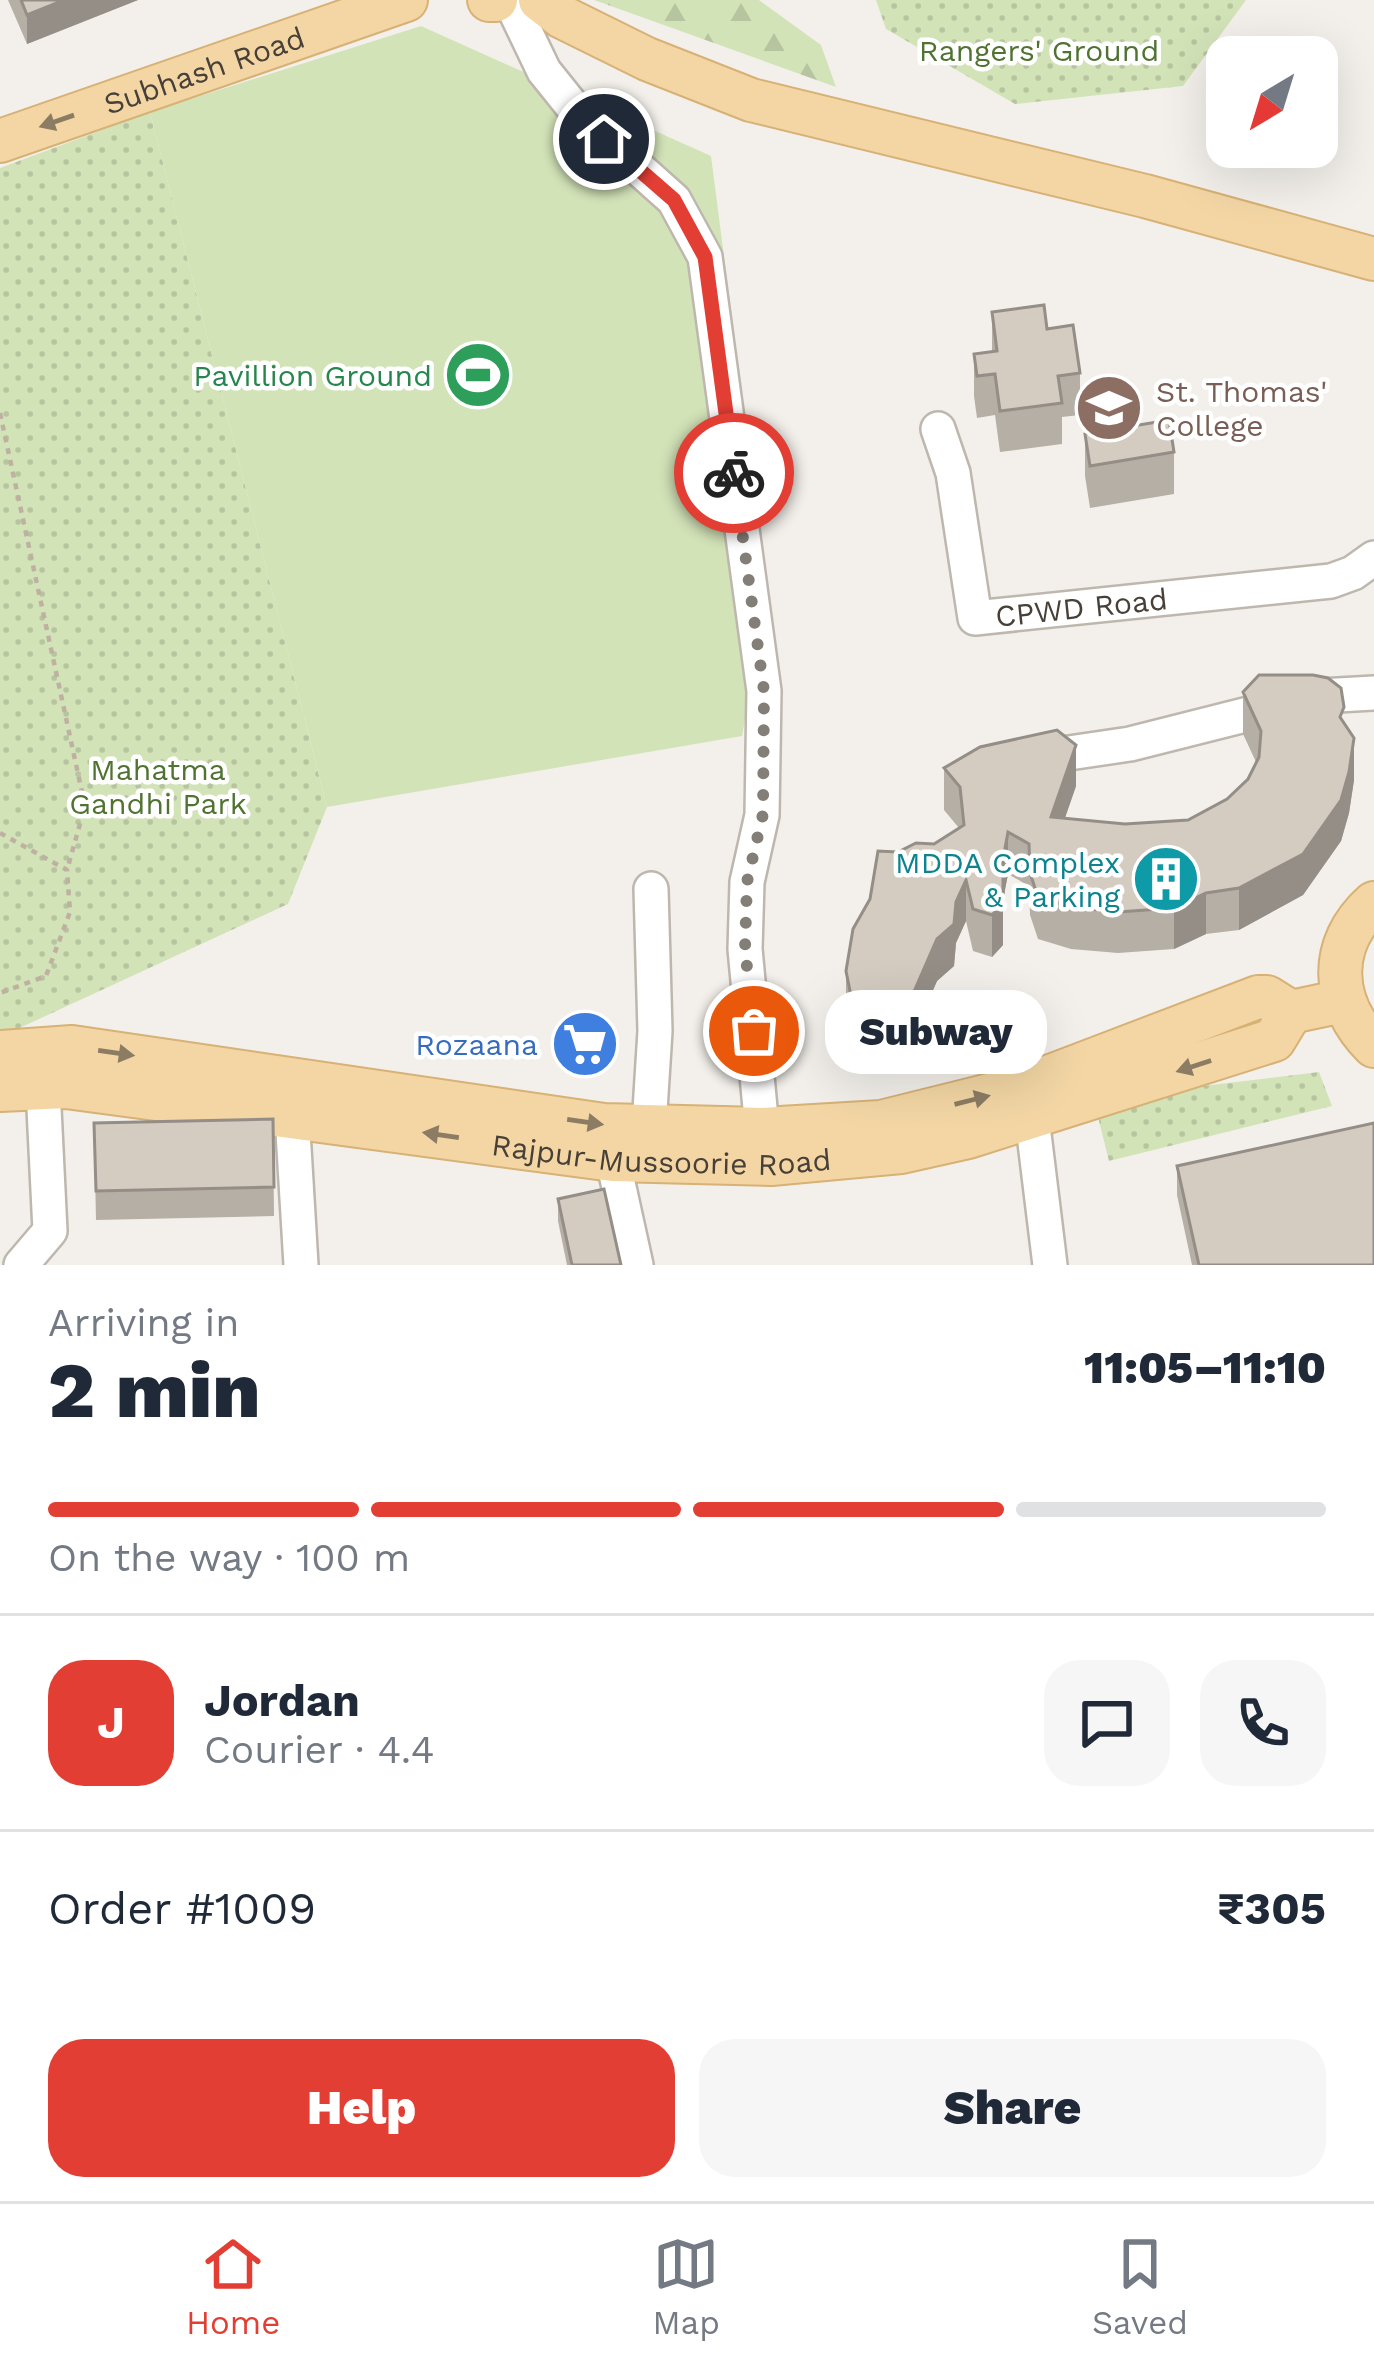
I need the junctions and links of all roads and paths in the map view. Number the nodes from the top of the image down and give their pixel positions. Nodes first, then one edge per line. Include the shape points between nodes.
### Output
1 (406, 0) edge
2 (510, 0) edge
3 (540, 0) edge
4 (0, 141) edge
5 (1374, 259) edge
6 (0, 413) edge
7 (938, 429) dead end
8 (1374, 558) edge
9 (1374, 693) edge
10 (1003, 761) edge
11 (0, 833) edge
12 (67, 869) junction
13 (651, 889) dead end
14 (1374, 903) edge
15 (0, 993) edge
16 (1343, 1001) junction
17 (1291, 1012) junction
18 (1374, 1046) edge
19 (0, 1052) edge
20 (43, 1088) junction
21 (0, 1090) edge
22 (292, 1115) junction
23 (1032, 1118) junction
24 (649, 1126) junction
25 (762, 1130) junction
26 (613, 1160) junction
27 (21, 1265) edge
28 (301, 1265) edge
29 (636, 1265) edge
30 (1050, 1265) edge

1 -> 4 main road, Subhash Road
2 - 25 street via 544,71 674,200 705,257 764,691 763,814 747,882 745,949
3 - 5 main road via 647,59 751,100
6 - 12 path via 85,806
7 - 8 street, CPWD Road via 975,618 1331,581
9 - 10 street via 1320,697 1130,744
11 - 12 path
12 - 15 path via 70,912 46,976
13 - 24 street
14 - 16 main road via 1344,943
16 - 17 main road, Rajpur-Mussoorie Road
16 - 18 main road
17 -> 23 main road, Rajpur-Mussoorie Road via 1274,1040
25 -> 17 main road, Rajpur-Mussoorie Road via 881,1122 1022,1088 1258,997
19 -> 24 main road, Rajpur-Mussoorie Road via 72,1047
20 - 21 main road, Rajpur-Mussoorie Road
20 - 22 main road, Rajpur-Mussoorie Road
20 - 27 street via 50,1231
26 -> 22 main road, Rajpur-Mussoorie Road
22 - 28 street
23 - 26 main road, Rajpur-Mussoorie Road via 901,1152 771,1164
23 - 30 street
24 - 25 main road, Rajpur-Mussoorie Road
26 - 29 street

